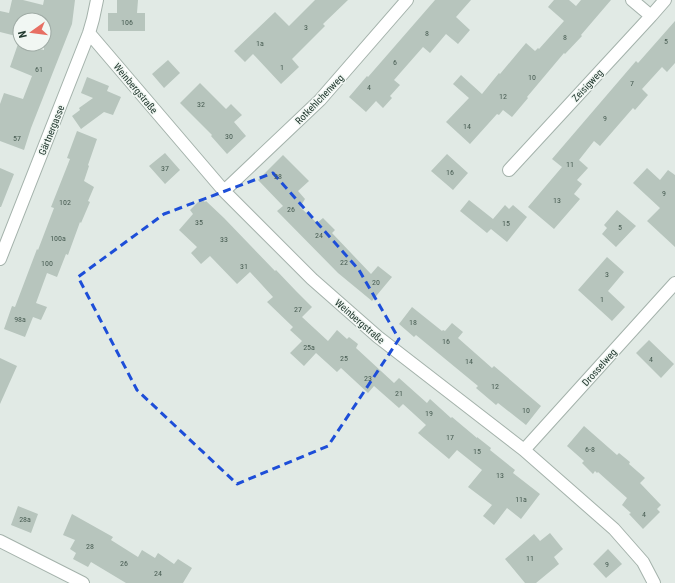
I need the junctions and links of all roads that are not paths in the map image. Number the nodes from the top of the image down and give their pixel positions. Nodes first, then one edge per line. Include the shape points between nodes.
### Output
1 (97, 0) edge
2 (407, 0) edge
3 (632, 0) edge
4 (665, 0) edge
5 (651, 16) junction
6 (89, 33) junction
7 (509, 170) dead end
8 (224, 191) junction
9 (0, 259) edge
10 (675, 283) edge
11 (524, 450) junction
12 (0, 541) edge
13 (83, 583) edge
14 (654, 583) edge

1 - 6 street, Gärtnergasse
2 - 8 street, Rotkehlchenweg via 320,100
3 - 5 street
4 - 5 street, Zeisigweg
5 - 7 street, Zeisigweg
6 - 8 street, Weinbergstraße
6 - 9 street, Gärtnergasse
8 - 11 street, Weinbergstraße via 312,279 378,337
10 - 11 street, Drosselweg
11 - 14 street, Weinbergstraße via 614,529 643,562
12 - 13 street

